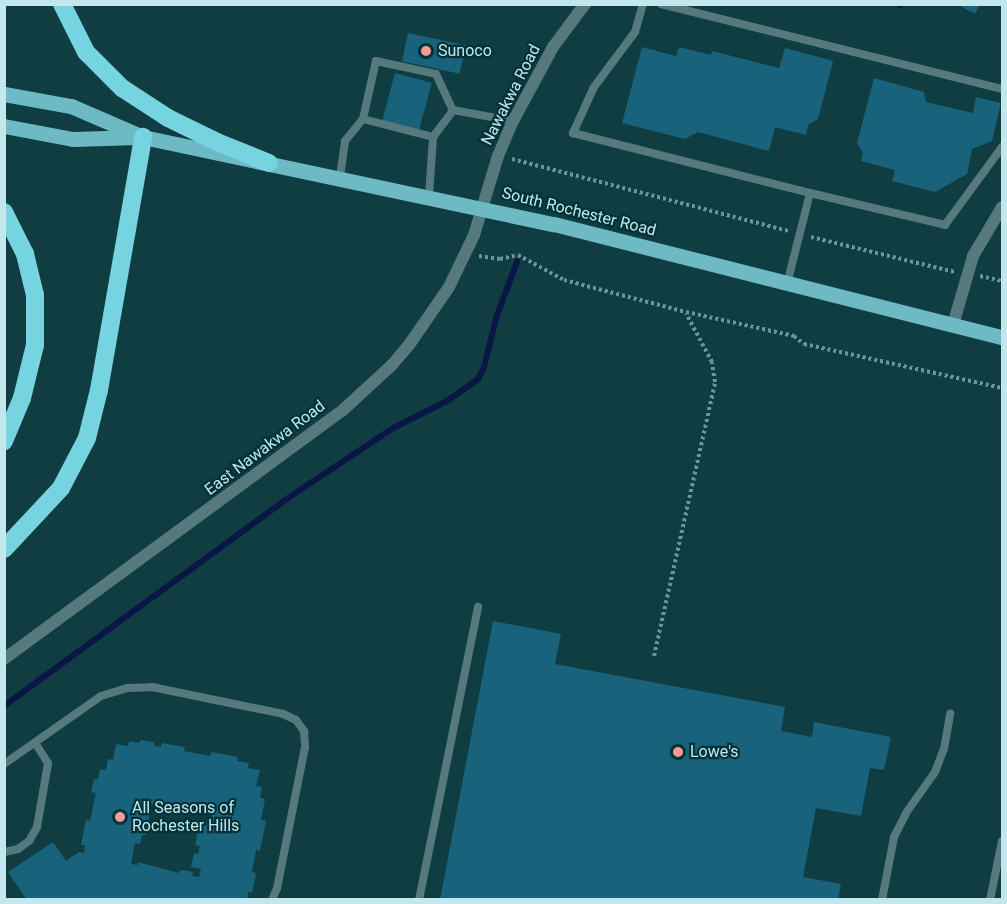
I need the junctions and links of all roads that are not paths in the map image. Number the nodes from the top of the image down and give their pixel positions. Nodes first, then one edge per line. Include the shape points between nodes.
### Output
1 (62, 4) edge
2 (585, 4) edge
3 (643, 4) edge
4 (661, 4) edge
5 (1002, 89) edge
6 (4, 94) edge
7 (453, 110) junction
8 (363, 119) junction
9 (513, 122) junction
10 (4, 126) edge
11 (433, 136) junction
12 (143, 137) junction
13 (1002, 147) edge
14 (269, 163) junction
15 (340, 177) junction
16 (810, 193) junction
17 (429, 196) junction
18 (1002, 207) edge
19 (484, 208) junction
20 (4, 212) edge
21 (787, 284) junction
22 (953, 326) junction
23 (1002, 338) edge
24 (4, 441) edge
25 (4, 549) edge
26 (478, 607) dead end
27 (4, 659) edge
28 (950, 714) dead end
29 (35, 743) junction
30 (4, 765) edge
31 (1002, 841) edge
32 (4, 852) edge
33 (272, 900) edge
34 (419, 900) edge
35 (882, 900) edge
36 (990, 900) edge

1 - 14 highway via 86,52 122,88 168,118
2 - 9 street, Nawakwa Road via 553,47
3 - 16 lane via 635,32 594,87 573,133
4 - 5 lane
6 - 12 main road, South Rochester Road via 71,106
7 - 8 lane via 436,74 376,61
7 - 9 lane
7 - 11 lane
8 - 11 lane
8 - 15 lane via 345,141
9 - 19 street, Nawakwa Road via 498,156
10 - 12 main road, South Rochester Road via 73,139
11 - 17 lane
12 - 14 main road, South Rochester Road
12 - 25 highway via 99,390 87,438 61,488
13 - 16 lane via 945,225
14 - 15 main road, South Rochester Road
15 - 17 main road, South Rochester Road
16 - 21 lane
17 - 19 main road, South Rochester Road
18 - 22 street via 966,273
19 - 21 main road, South Rochester Road
19 - 27 street, East Nawakwa Road via 466,253 437,305 409,345 371,386 344,410
20 - 24 highway via 25,254 35,296 35,345 22,398
21 - 22 main road, South Rochester Road
22 - 23 main road, South Rochester Road
26 - 34 lane
28 - 35 lane via 935,772 894,837
29 - 30 lane
29 - 32 lane via 48,763 37,827 29,841
29 - 33 lane via 101,696 127,688 152,687 296,720 304,731 305,747
31 - 36 lane

